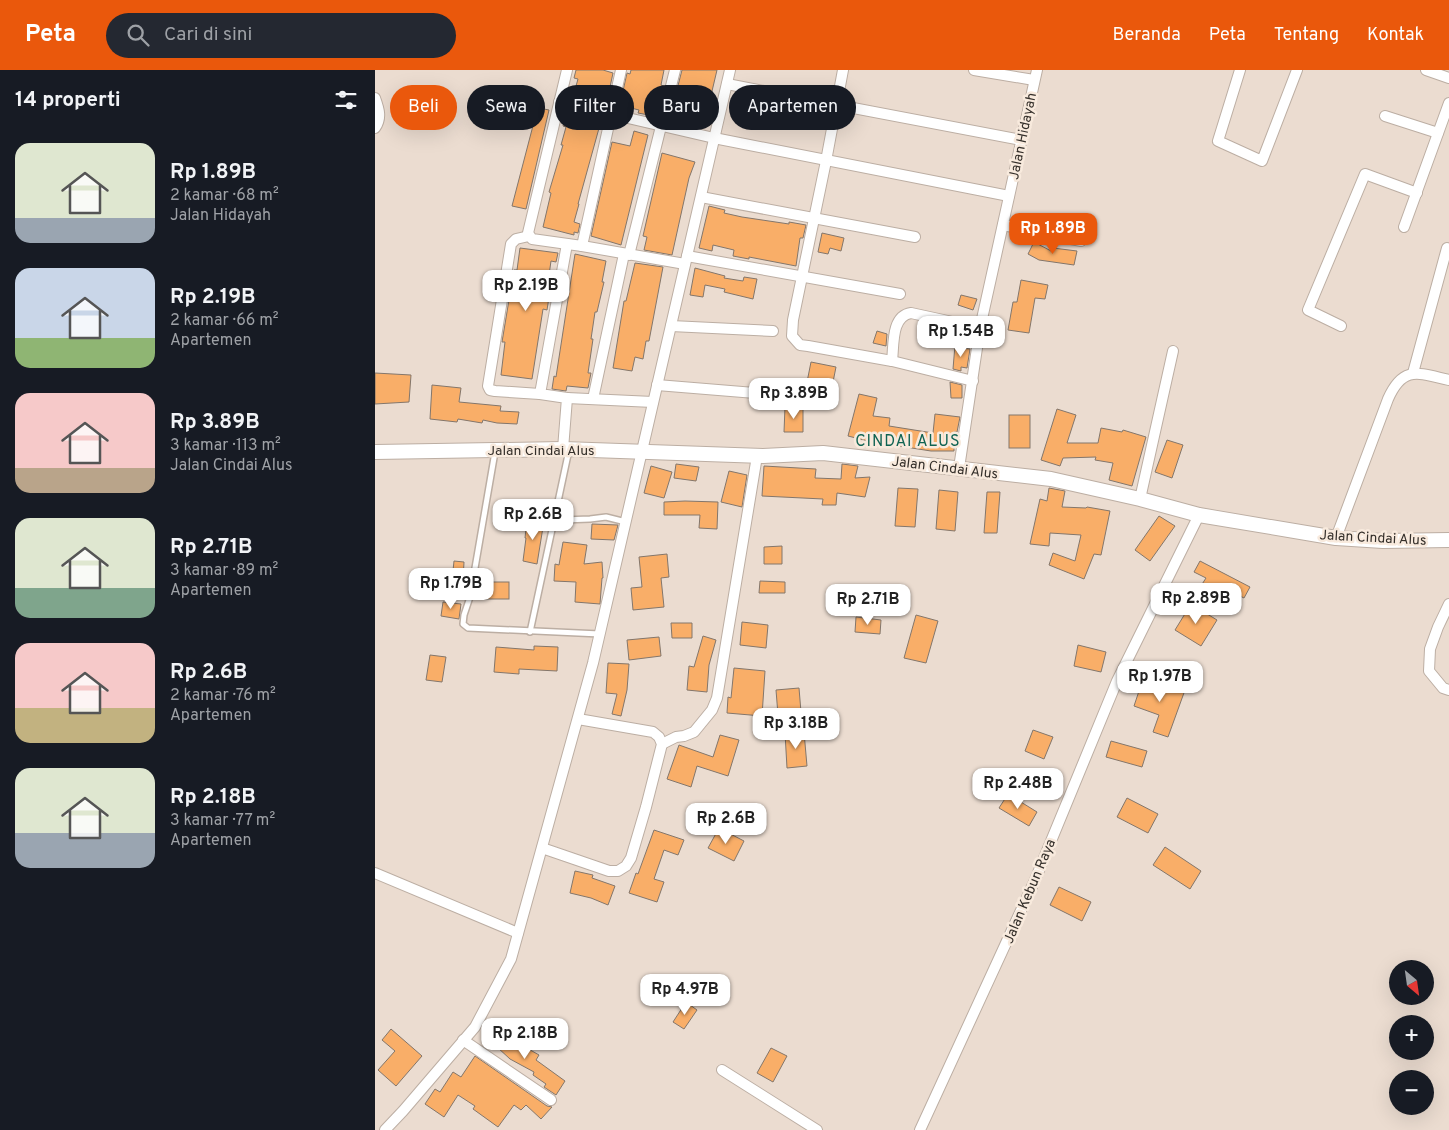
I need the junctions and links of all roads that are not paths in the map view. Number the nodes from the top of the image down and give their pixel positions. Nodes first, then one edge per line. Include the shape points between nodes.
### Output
1 (567, 70) edge
2 (621, 70) edge
3 (675, 70) edge
4 (730, 70) edge
5 (843, 70) edge
6 (974, 70) edge
7 (1240, 70) edge
8 (1297, 70) edge
9 (1426, 70) edge
10 (1035, 75) edge
11 (1449, 78) edge
12 (727, 84) junction
13 (563, 85) edge
14 (618, 85) edge
15 (671, 85) edge
16 (732, 85) edge
17 (840, 85) edge
18 (375, 98) edge
19 (1449, 103) edge
20 (856, 108) edge
21 (1385, 116) dead end
22 (555, 119) edge
23 (375, 128) edge
24 (607, 130) edge
25 (660, 130) edge
26 (679, 130) edge
27 (832, 130) edge
28 (1438, 133) junction
29 (714, 138) junction
30 (1021, 140) junction
31 (827, 161) junction
32 (1417, 193) junction
33 (1009, 196) junction
34 (701, 197) junction
35 (815, 218) junction
36 (1003, 225) junction
37 (1405, 227) dead end
38 (529, 236) junction
39 (915, 237) dead end
40 (1081, 241) dead end
41 (567, 244) junction
42 (582, 246) junction
43 (1447, 248) dead end
44 (627, 254) junction
45 (686, 260) junction
46 (803, 277) junction
47 (900, 294) dead end
48 (671, 326) junction
49 (1341, 326) dead end
50 (980, 328) junction
51 (773, 331) dead end
52 (1173, 350) dead end
53 (892, 361) junction
54 (1413, 373) junction
55 (1449, 380) edge
56 (973, 381) junction
57 (657, 385) junction
58 (540, 394) junction
59 (766, 394) dead end
60 (567, 398) junction
61 (593, 399) junction
62 (653, 402) junction
63 (495, 449) junction
64 (566, 449) junction
65 (375, 452) edge
66 (642, 452) junction
67 (757, 456) junction
68 (959, 468) junction
69 (1140, 499) junction
70 (1199, 515) junction
71 (627, 522) junction
72 (553, 525) junction
73 (1336, 538) junction
74 (1449, 540) edge
75 (1449, 604) edge
76 (530, 632) junction
77 (600, 634) junction
78 (1449, 690) edge
79 (578, 719) junction
80 (662, 744) junction
81 (542, 848) junction
82 (375, 873) edge
83 (518, 933) junction
84 (463, 1040) junction
85 (722, 1070) dead end
86 (551, 1100) dead end
87 (385, 1130) edge
88 (817, 1130) edge
89 (920, 1130) edge

1 - 13 street
2 - 14 street
3 - 15 street
4 - 12 street
5 - 17 street
6 - 10 street
7 - 8 street via 1218,141 1263,161
9 - 11 street
10 - 30 street, Jalan Hidayah
12 - 16 street
12 - 29 street
18 - 23 street via 380,121
19 - 28 street
20 - 30 street
21 - 28 street
22 - 38 street
24 - 42 street
25 - 44 street
26 - 29 street
27 - 31 street
28 - 32 street
29 - 31 street
29 - 34 street
30 - 33 street, Jalan Hidayah
31 - 33 street
31 - 35 street
32 - 37 street
32 - 49 street via 1365,174 1308,310
33 - 36 street, Jalan Hidayah
34 - 35 street
34 - 45 street
35 - 39 street
35 - 46 street
36 - 40 street
36 - 50 street, Jalan Hidayah
38 - 41 street
38 - 58 street via 516,239 511,244 488,386 495,391
41 - 42 street
41 - 58 street
42 - 44 street
43 - 54 street
44 - 45 street
44 - 61 street
45 - 46 street
45 - 48 street
46 - 47 street
46 - 53 street via 792,326 794,340 808,346
48 - 51 street
48 - 57 street
50 - 53 street via 906,314 896,326
50 - 56 street, Jalan Hidayah
52 - 69 street
53 - 56 street
54 - 55 street
54 - 73 street via 1398,381 1391,391
56 - 68 street, Jalan Hidayah
57 - 59 street
57 - 62 street
58 - 60 street
60 - 61 street
60 - 64 street
61 - 62 street
62 - 66 street
63 - 64 street, Jalan Cindai Alus
63 - 65 street, Jalan Cindai Alus
63 - 76 lane via 463,624 468,628
64 - 66 street, Jalan Cindai Alus
64 - 72 lane
66 - 67 street, Jalan Cindai Alus
66 - 71 street
67 - 68 street, Jalan Cindai Alus via 823,453
67 - 80 street via 717,698 712,710 694,732
68 - 69 street, Jalan Cindai Alus via 1051,479
69 - 70 street, Jalan Cindai Alus
70 - 73 street, Jalan Cindai Alus
70 - 89 street, Jalan Kebun Raya via 1117,681 1035,880
71 - 72 lane via 606,517 563,520
71 - 77 street
72 - 76 lane
73 - 74 street, Jalan Cindai Alus
75 - 78 street via 1430,649 1429,670 1443,688
76 - 77 lane
77 - 79 street
79 - 80 street via 653,732
79 - 81 street
80 - 81 street via 631,858 625,866 618,871 609,870
81 - 83 street
82 - 83 street
83 - 84 street via 511,959 475,1026
84 - 86 street
84 - 87 street
85 - 88 street

